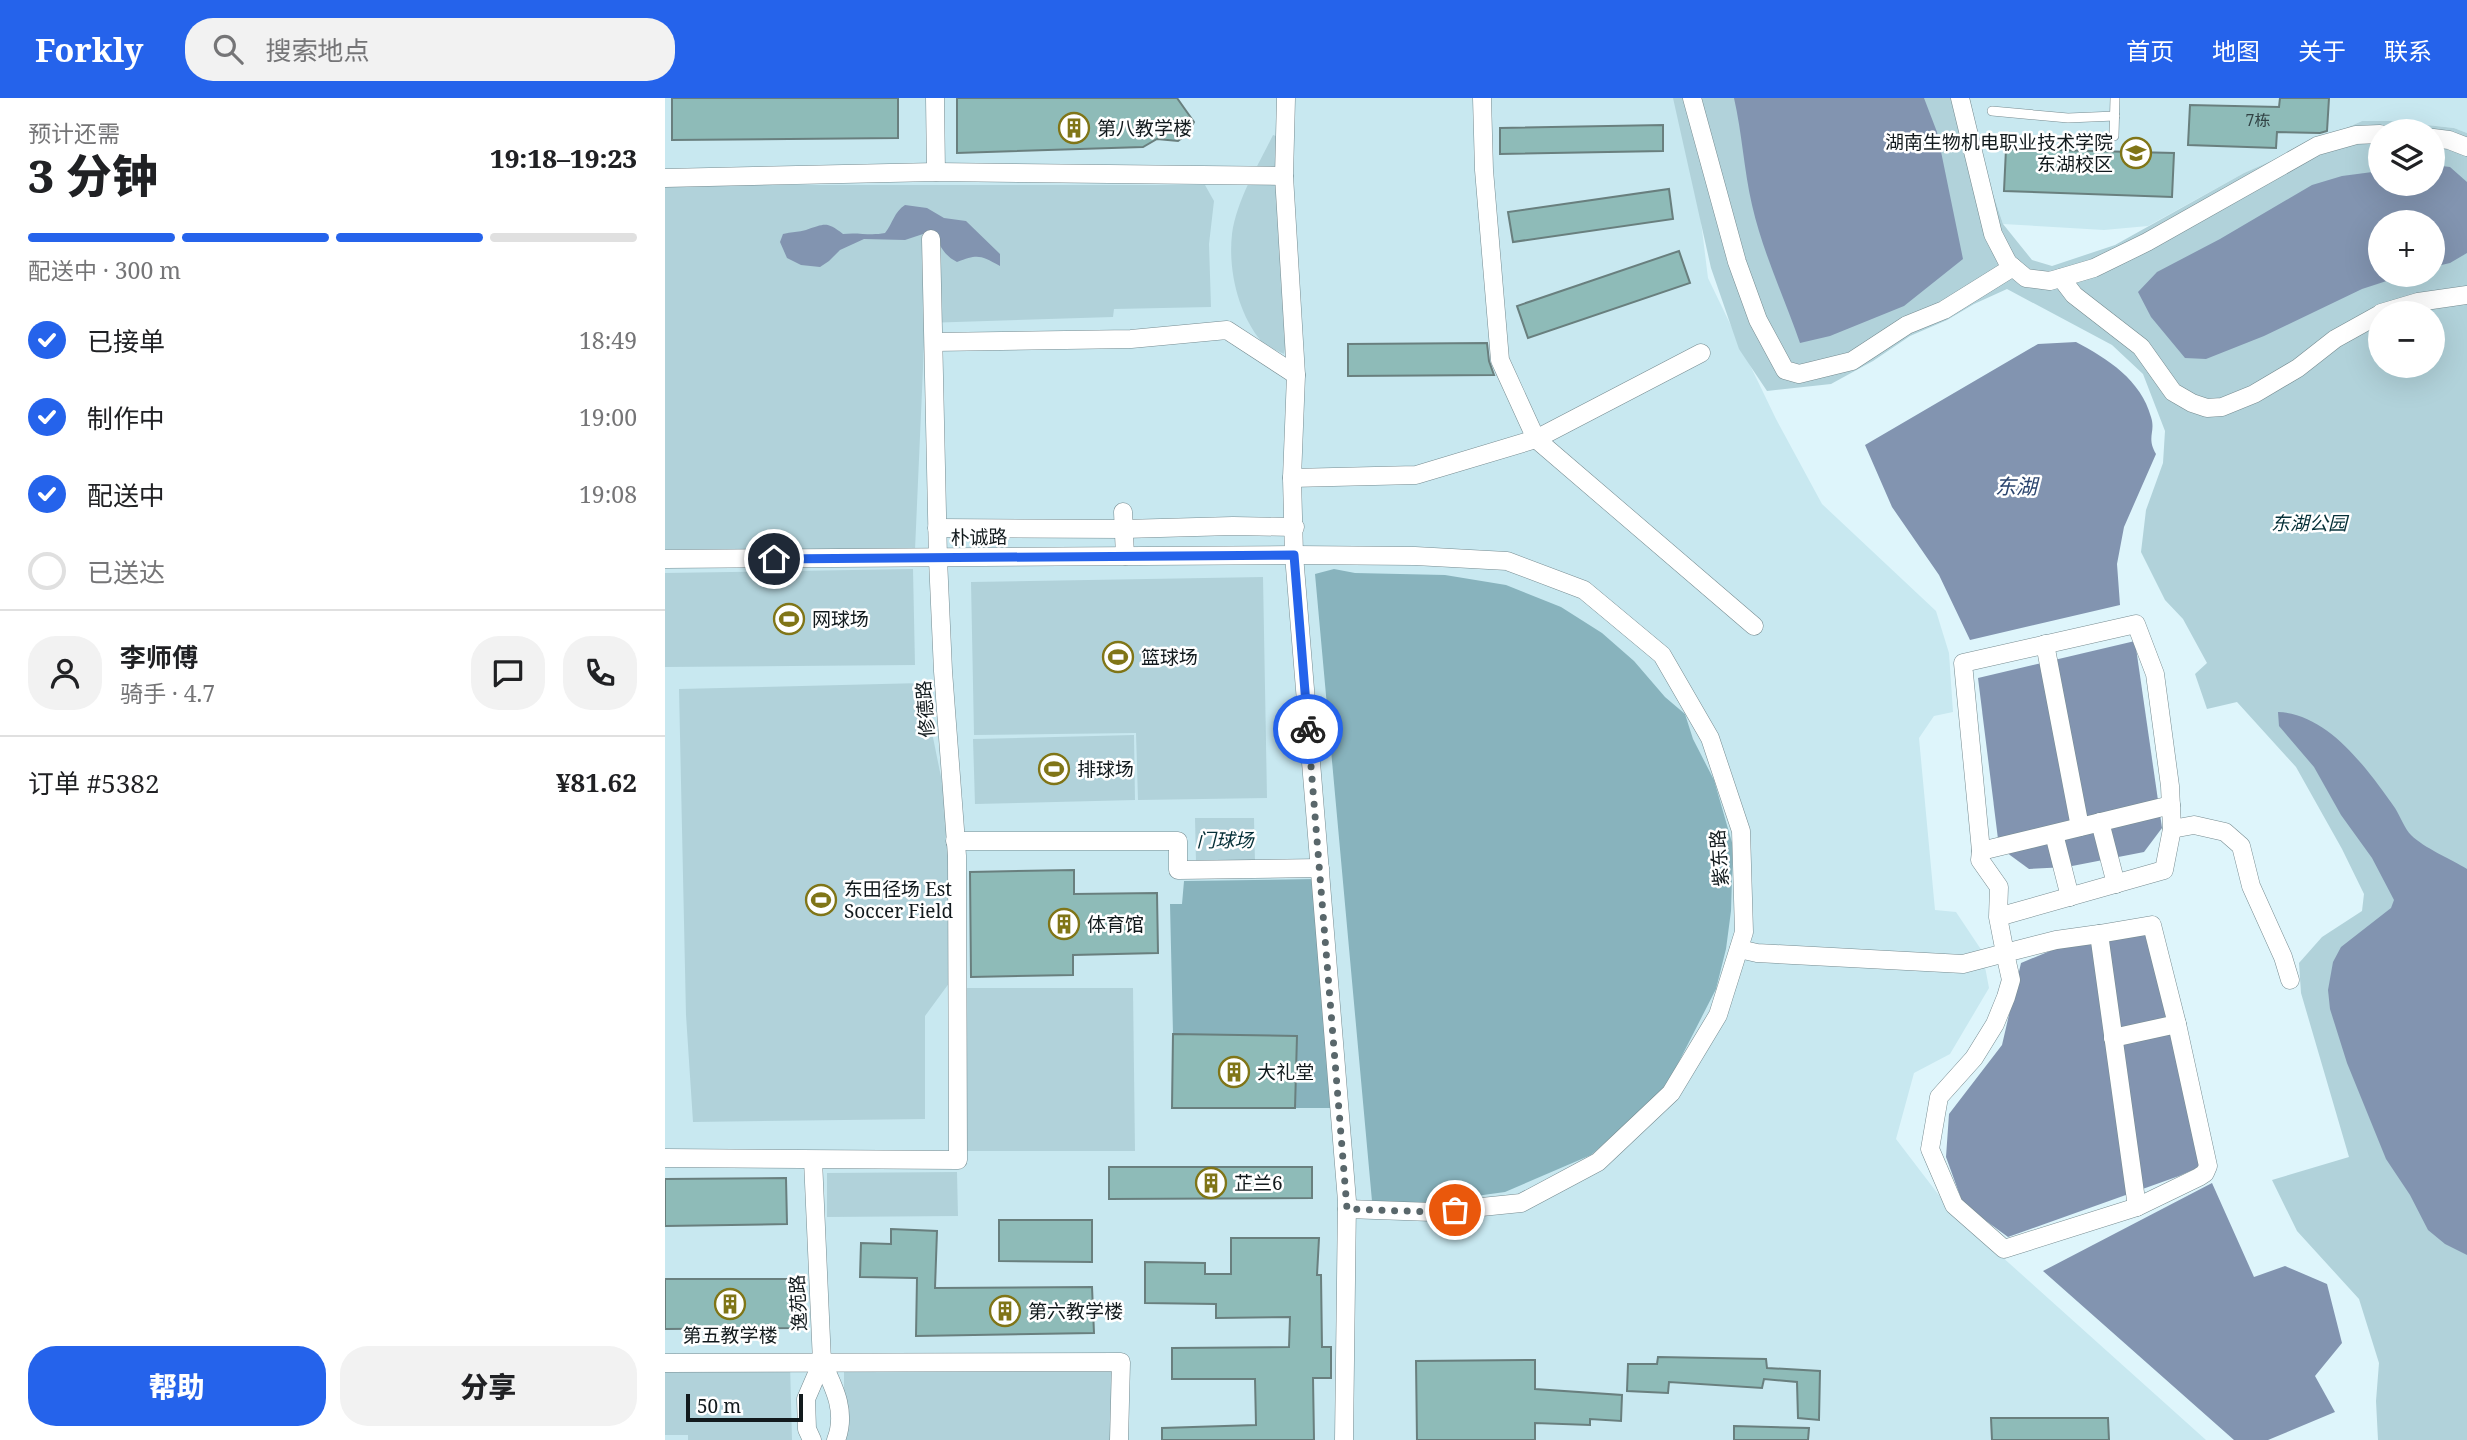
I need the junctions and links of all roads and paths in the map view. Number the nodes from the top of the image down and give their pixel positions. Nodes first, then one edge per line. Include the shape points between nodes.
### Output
1 (935, 98) edge
2 (1286, 98) edge
3 (1482, 98) edge
4 (1692, 98) edge
5 (1960, 98) edge
6 (2115, 98) edge
7 (1992, 111) dead end
8 (2115, 116) junction
9 (2368, 134) edge
10 (2114, 135) dead end
11 (2445, 140) edge
12 (2467, 148) edge
13 (936, 172) junction
14 (1284, 176) junction
15 (665, 178) edge
16 (931, 239) dead end
17 (2013, 267) junction
18 (2061, 278) junction
19 (2467, 295) edge
20 (2424, 301) edge
21 (2368, 319) edge
22 (934, 342) junction
23 (1701, 353) dead end
24 (1296, 375) junction
25 (1536, 439) junction
26 (1292, 478) junction
27 (1124, 521) junction
28 (1294, 527) junction
29 (937, 528) junction
30 (1294, 555) junction
31 (1125, 556) junction
32 (665, 559) edge
33 (938, 559) junction
34 (1754, 626) dead end
35 (2046, 650) junction
36 (2167, 805) junction
37 (2100, 822) junction
38 (2080, 827) junction
39 (2172, 828) junction
40 (2054, 834) junction
41 (956, 849) junction
42 (1987, 850) junction
43 (1319, 868) junction
44 (2116, 884) junction
45 (2070, 897) junction
46 (1998, 917) junction
47 (2100, 935) junction
48 (1739, 949) junction
49 (2005, 953) junction
50 (2290, 980) dead end
51 (2176, 1024) junction
52 (2113, 1038) junction
53 (665, 1158) edge
54 (813, 1160) junction
55 (2136, 1202) junction
56 (1347, 1209) junction
57 (822, 1362) junction
58 (665, 1363) edge
59 (812, 1440) edge
60 (836, 1440) edge
61 (1119, 1440) edge
62 (1344, 1440) edge

1 - 13 street
2 - 14 street
3 - 25 street via 1500,360
4 - 17 street via 1737,262 1758,320 1785,370 1799,374 1852,361
5 - 17 street via 1993,234
6 - 8 lane
7 - 8 lane via 2068,118
8 - 10 lane
9 - 18 street via 2317,146 2147,242 2094,268
11 - 12 street
13 - 14 street
13 - 15 street
14 - 24 street
16 - 22 street, 修德路
17 - 18 street via 2026,278
18 - 21 street via 2074,295 2141,347 2173,392 2207,408 2255,394
19 - 20 street
22 - 24 street via 1131,339 1227,330
22 - 29 street, 修德路
23 - 25 street
24 - 26 street
25 - 26 street via 1416,475
25 - 34 street
26 - 28 street
27 - 28 street
27 - 29 street
27 - 31 street
28 - 30 street
29 - 33 street, 修德路
30 - 31 street, 朴诚路
30 - 43 street
30 - 48 street, 紫东路 via 1507,561 1584,590 1662,655 1710,738 1741,831 1744,932
31 - 33 street, 朴诚路
32 - 33 street, 朴诚路
33 - 41 street, 修德路
35 - 36 street via 2136,624 2155,674
35 - 38 street
35 - 42 street via 1963,663
36 - 37 street
36 - 39 street
37 - 38 street
37 - 44 street
38 - 40 street
39 - 44 street via 2164,870
39 - 50 street via 2194,825 2225,832 2241,846 2251,886
40 - 42 street
40 - 45 street
41 - 43 street via 1178,841 1178,870
41 - 54 street, 修德路 via 958,1160
42 - 46 street via 1980,860 2000,887
43 - 56 street
44 - 45 street
45 - 46 street
46 - 49 street
47 - 49 street
47 - 51 street via 2153,925
47 - 52 street
48 - 49 street via 1963,964
48 - 56 street, 紫东路 via 1718,1015 1671,1093 1598,1162 1521,1203 1432,1212
49 - 55 street via 2011,980 1995,1024 1974,1058 1939,1097 1930,1149 1954,1205 2004,1249
51 - 52 street
51 - 55 street via 2208,1166 2199,1177
52 - 55 street
53 - 54 street
54 - 57 street, 逸苑路
56 - 62 street
57 - 58 street
57 - 59 street, 逸苑路 via 806,1399
57 - 60 street via 840,1400
57 - 61 street via 1121,1362

